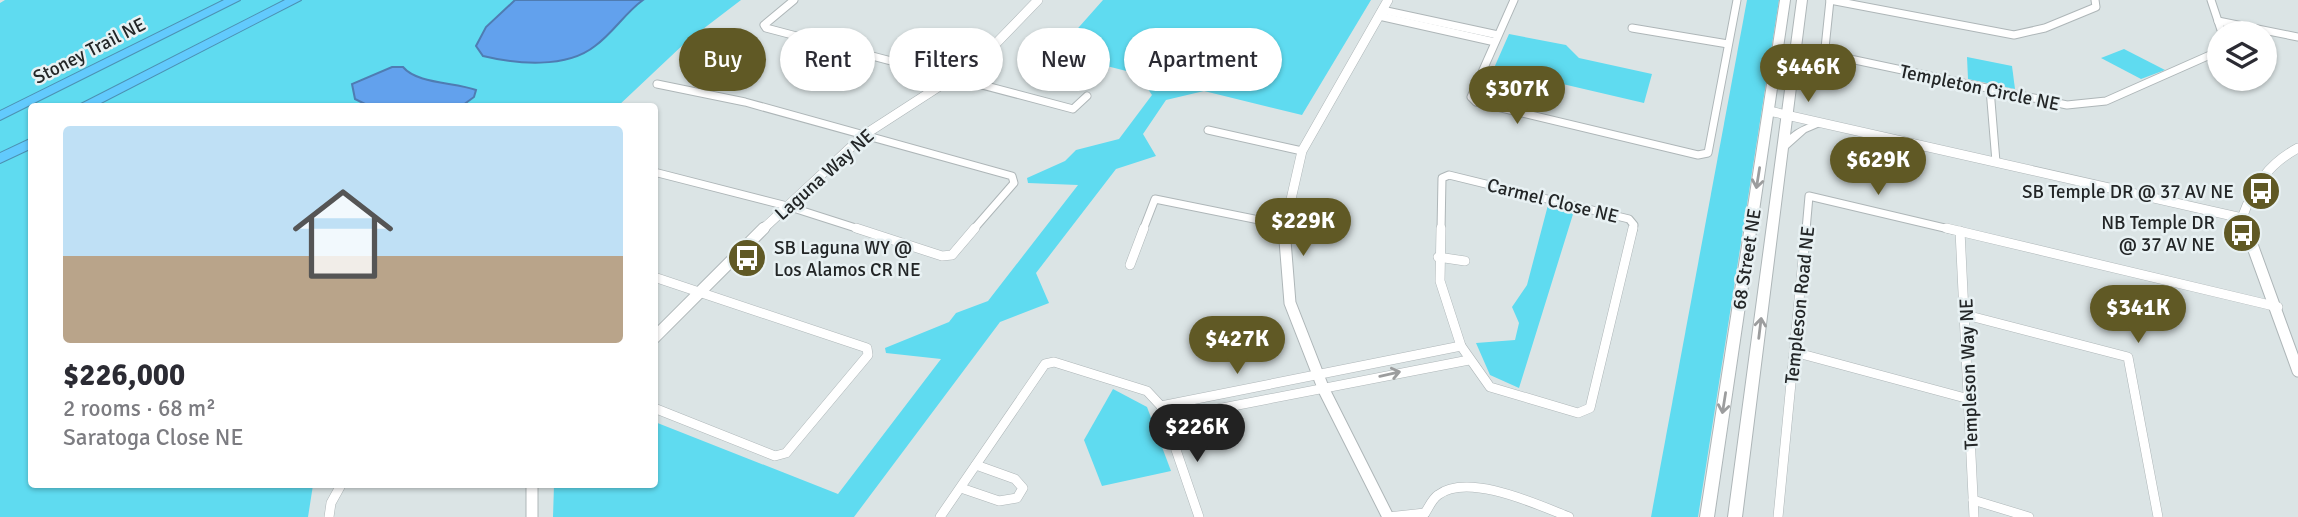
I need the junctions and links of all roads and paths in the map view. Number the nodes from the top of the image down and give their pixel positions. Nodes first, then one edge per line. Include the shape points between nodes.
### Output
1 (234, 0) edge
2 (295, 0) edge
3 (302, 0) edge
4 (794, 0) edge
5 (1038, 0) edge
6 (1514, 0) edge
7 (1737, 0) edge
8 (1784, 0) edge
9 (1802, 0) edge
10 (1830, 0) edge
11 (2095, 0) edge
12 (2211, 0) edge
13 (1383, 9) edge
14 (194, 19) junction
15 (2218, 21) edge
16 (1632, 28) dead end
17 (2277, 33) edge
18 (1003, 36) edge
19 (2298, 37) edge
20 (1496, 39) junction
21 (1728, 44) junction
22 (2207, 56) edge
23 (889, 61) edge
24 (657, 84) dead end
25 (1990, 89) junction
26 (932, 91) edge
27 (1003, 91) edge
28 (1087, 96) dead end
29 (90, 103) edge
30 (107, 103) edge
31 (0, 108) edge
32 (1769, 111) junction
33 (1787, 115) junction
34 (0, 116) edge
35 (1822, 122) junction
36 (1208, 130) dead end
37 (28, 135) edge
38 (864, 135) junction
39 (28, 144) edge
40 (1783, 147) junction
41 (2298, 148) edge
42 (0, 149) edge
43 (1302, 151) junction
44 (0, 159) edge
45 (1997, 162) junction
46 (658, 174) edge
47 (788, 206) junction
48 (2242, 218) junction
49 (1284, 225) junction
50 (1960, 232) junction
51 (1438, 257) junction
52 (1465, 261) dead end
53 (1130, 265) dead end
54 (658, 278) edge
55 (700, 290) junction
56 (2278, 307) junction
57 (1966, 315) junction
58 (658, 334) edge
59 (1461, 346) junction
60 (1794, 352) junction
61 (1469, 360) junction
62 (2298, 371) edge
63 (1319, 376) junction
64 (1324, 390) junction
65 (1969, 399) junction
66 (1161, 406) junction
67 (658, 410) edge
68 (1166, 419) junction
69 (976, 465) junction
70 (339, 488) edge
71 (532, 488) edge
72 (961, 488) junction
73 (1973, 500) junction
74 (1426, 515) edge
75 (329, 517) edge
76 (532, 517) edge
77 (940, 517) edge
78 (1199, 517) edge
79 (1388, 517) edge
80 (1569, 517) edge
81 (1707, 517) edge
82 (1735, 517) edge
83 (1778, 517) edge
84 (1974, 517) edge
85 (2029, 517) edge
86 (2158, 517) edge

1 - 14 highway, Stoney Trail NE
2 - 29 highway
3 - 30 highway
4 - 23 street via 764,25 766,28
5 - 18 street, Laguna Way NE
6 - 20 street
7 - 21 street
8 - 32 main road, 68 Street NE
9 - 33 main road, 68 Street NE
10 - 11 street via 2014,35 2065,21 2096,7
10 - 25 street, Templeton Circle NE via 1825,48 1829,52
12 - 15 street
13 - 20 street
13 - 43 street
14 - 31 highway
14 - 34 highway, Stoney Trail NE
16 - 21 street
17 - 19 street
20 - 21 street via 1471,97 1476,102 1698,155 1708,153
22 - 25 street, Templeton Circle NE via 2093,104 2067,105
24 - 38 street via 745,102
25 - 45 street
26 - 38 street, Laguna Way NE
27 - 28 street via 1073,109
32 - 33 street
32 -> 81 main road, 68 Street NE
33 - 35 street
33 - 40 main road, 68 Street NE
35 - 40 main road via 1802,130
35 - 45 street
36 - 43 street
37 - 42 highway
38 - 47 street, Laguna Way NE
38 - 47 street via 1012,176 1014,183 952,255 942,257
39 - 44 highway
82 -> 40 main road, 68 Street NE
41 - 48 street via 2270,164 2261,175
43 - 49 street
45 - 48 street
46 - 47 street
47 - 55 street, Laguna Way NE
48 - 56 street
49 - 53 street via 1155,199
49 - 63 street via 1290,303
50 - 56 street, Templeson Road NE
50 - 57 street, Templeson Way NE
50 - 60 street, Templeson Road NE via 1809,196
51 - 52 street
51 - 59 street, Carmel Close NE via 1440,281
51 - 61 street, Carmel Close NE via 1442,178 1449,175 1629,219 1634,225 1590,408 1578,412 1490,387
54 - 55 street
55 - 58 street, Laguna Way NE
55 - 67 street via 867,348 869,355 786,453 775,456
56 - 62 street
57 - 65 street, Templeson Way NE
57 - 86 street via 2128,357
59 - 61 street, Carmel Close NE
59 - 63 street
60 - 65 street
60 - 83 street, Templeson Road NE
64 -> 61 street
63 - 64 street
63 - 66 street
64 - 68 street
64 - 79 street
65 - 73 street, Templeson Way NE
66 - 68 street
66 - 69 street via 1147,391 1054,362 1045,364
68 - 78 street
69 - 72 street
69 - 72 street via 1015,479 1023,488 1017,498 999,501
70 - 75 street
71 - 76 street
72 - 77 street
73 - 84 street, Templeson Way NE
73 - 85 street
74 - 79 street
74 - 80 street via 1438,495 1461,486 1512,496

